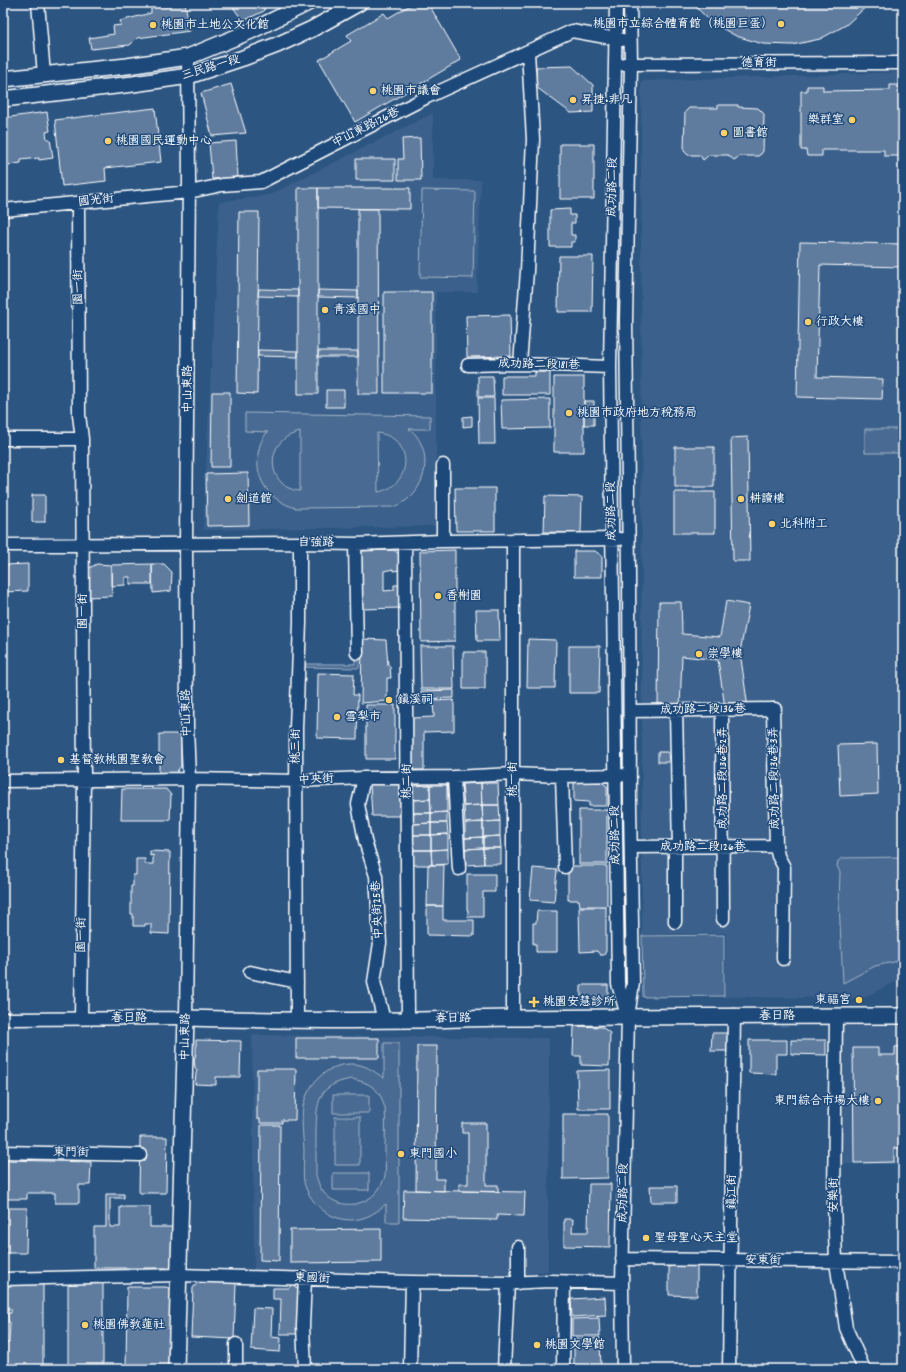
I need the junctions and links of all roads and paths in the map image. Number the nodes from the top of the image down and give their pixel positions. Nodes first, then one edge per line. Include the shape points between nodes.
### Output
1 (38, 3) edge
2 (308, 3) edge
3 (359, 3) edge
4 (616, 3) edge
5 (630, 3) edge
6 (615, 38) junction
7 (631, 42) junction
8 (528, 52) junction
9 (188, 57) junction
10 (631, 63) junction
11 (903, 63) edge
12 (615, 64) junction
13 (44, 75) junction
14 (189, 76) junction
15 (3, 79) edge
16 (3, 100) edge
17 (189, 192) junction
18 (78, 203) junction
19 (3, 210) edge
20 (520, 364) junction
21 (468, 365) dead end
22 (610, 367) junction
23 (627, 386) junction
24 (610, 387) junction
25 (3, 439) edge
26 (82, 439) junction
27 (611, 453) junction
28 (628, 453) junction
29 (443, 464) dead end
30 (629, 539) junction
31 (612, 540) junction
32 (443, 541) junction
33 (513, 541) junction
34 (405, 542) junction
35 (186, 543) junction
36 (300, 543) junction
37 (3, 544) edge
38 (83, 544) junction
39 (355, 544) junction
40 (357, 653) dead end
41 (774, 709) joint
42 (722, 710) junction
43 (630, 711) junction
44 (676, 711) junction
45 (513, 774) junction
46 (616, 775) junction
47 (630, 775) junction
48 (562, 776) junction
49 (407, 777) junction
50 (454, 777) junction
51 (364, 778) junction
52 (189, 779) junction
53 (84, 780) junction
54 (3, 781) edge
55 (296, 781) junction
56 (776, 846) junction
57 (631, 847) junction
58 (677, 847) junction
59 (723, 847) junction
60 (565, 867) dead end
61 (459, 869) dead end
62 (723, 919) dead end
63 (676, 922) dead end
64 (783, 959) dead end
65 (250, 972) dead end
66 (296, 982) junction
67 (734, 1015) junction
68 (836, 1016) junction
69 (903, 1016) edge
70 (628, 1017) junction
71 (186, 1018) junction
72 (513, 1018) junction
73 (3, 1019) edge
74 (81, 1019) junction
75 (297, 1020) junction
76 (384, 1020) junction
77 (408, 1020) junction
78 (3, 1152) edge
79 (140, 1155) dead end
80 (518, 1248) dead end
81 (622, 1259) junction
82 (732, 1260) junction
83 (836, 1262) junction
84 (903, 1262) edge
85 (179, 1275) junction
86 (305, 1278) junction
87 (3, 1279) edge
88 (412, 1282) junction
89 (564, 1282) junction
90 (513, 1283) junction
91 (622, 1283) junction
92 (236, 1344) dead end
93 (176, 1369) edge
94 (236, 1369) edge
95 (305, 1369) edge
96 (410, 1369) edge
97 (504, 1369) edge
98 (563, 1369) edge
99 (623, 1369) edge
100 (729, 1369) edge
101 (864, 1369) edge

1 - 13 street
2 - 9 main road, 三民路一段 via 251,31
3 - 14 main road, 三民路一段 via 277,45
4 - 6 street, 成功路二段
5 - 7 street, 成功路二段
6 - 7 street, 中山東路126巷
6 - 8 street, 中山東路126巷 via 572,32
6 - 12 street, 成功路二段
7 - 10 street, 成功路二段
8 - 17 street, 中山東路126巷 via 427,97 261,182 222,185
8 - 20 street via 533,139
9 - 13 main road, 三民路一段
9 - 14 street, 中山東路
10 - 11 street, 德育街
10 - 12 street, 德育街
10 - 23 street, 成功路二段
12 - 22 street, 成功路二段
13 - 15 main road, 三民路一段
14 - 16 main road, 三民路一段
14 - 17 street, 中山東路
17 - 18 street, 國光街
17 - 35 street, 中山東路
18 - 19 street, 國光街
18 - 26 street, 園一街 via 79,415
20 - 21 street, 成功路二段181巷
20 - 22 street, 成功路二段181巷
22 - 24 street, 成功路二段
23 - 24 street
23 - 28 street, 成功路二段
24 - 27 street, 成功路二段
25 - 26 street
26 - 38 street, 園一街
27 - 28 street
27 - 31 street, 成功路二段
28 - 30 street, 成功路二段
29 - 32 street
30 - 31 street, 自強路
30 - 43 street, 成功路二段
31 - 33 street, 自強路
31 - 46 street, 成功路二段
32 - 33 street, 自強路
32 - 34 street, 自強路
33 - 45 street, 桃一街
34 - 39 street, 自強路
34 - 49 street, 桃二街
35 - 36 street, 自強路
35 - 38 street, 自強路
35 - 52 street, 中山東路
36 - 39 street, 自強路
36 - 55 street, 桃三街
37 - 38 street, 自強路
38 - 53 street, 園一街
39 - 40 street
41 - 42 street, 成功路二段136巷
41 - 56 street, 成功路二段136巷3弄
42 - 44 street, 成功路二段136巷
42 - 59 street, 成功路二段136巷2弄
43 - 44 street, 成功路二段136巷
43 - 47 street, 成功路二段
44 - 58 street
45 - 48 street, 中央街
45 - 50 street, 中央街
45 - 72 street, 桃一街
46 - 47 street, 中央街
46 - 48 street, 中央街
46 - 70 street, 成功路二段 via 618,984
47 - 57 street, 成功路二段
48 - 60 street
49 - 50 street, 中央街
49 - 51 street, 中央街
49 - 77 street, 桃二街
50 - 61 street
51 - 55 street, 中央街
51 - 76 street, 中央街25巷 via 358,804 365,841 376,876 380,943 374,982
52 - 53 street, 中央街
52 - 55 street, 中央街
52 - 71 street, 中山東路
53 - 54 street, 中央街
53 - 74 street, 園一街
55 - 66 street, 桃三街
56 - 59 street, 成功路二段126巷
56 - 64 street, 成功路二段136巷3弄 via 784,867
57 - 58 street, 成功路二段126巷
57 - 70 street, 成功路二段 via 633,983
58 - 59 street, 成功路二段126巷
58 - 63 street
59 - 62 street, 成功路二段136巷2弄
65 - 66 street
66 - 75 street, 桃三街
67 - 68 main road, 春日路
67 - 70 main road, 春日路
67 - 82 street, 鎮江街
68 - 69 main road, 春日路
68 - 83 street, 安樂街
70 - 72 main road, 春日路
70 - 81 street, 成功路二段
71 - 74 street, 春日路
71 - 75 main road, 春日路
71 - 85 main road, 中山東路
72 - 77 main road, 春日路
73 - 74 street, 春日路
75 - 76 main road, 春日路
76 - 77 main road, 春日路
78 - 79 street, 東門街
80 - 90 street
81 - 82 street, 安東街
81 - 91 street, 成功路二段
82 - 83 street, 安東街
82 - 100 street, 鎮江街
83 - 84 street, 安東街
83 - 101 street, 安樂街 via 846,1328
85 - 86 street, 東國街
85 - 87 street, 東國街
85 - 93 main road, 中山東路
86 - 88 street, 東國街
86 - 95 street
88 - 90 street, 東國街
88 - 96 street
89 - 90 street, 東國街
89 - 91 street, 東國街
89 - 98 street
90 - 97 street
91 - 99 street, 成功路二段
92 - 94 street

